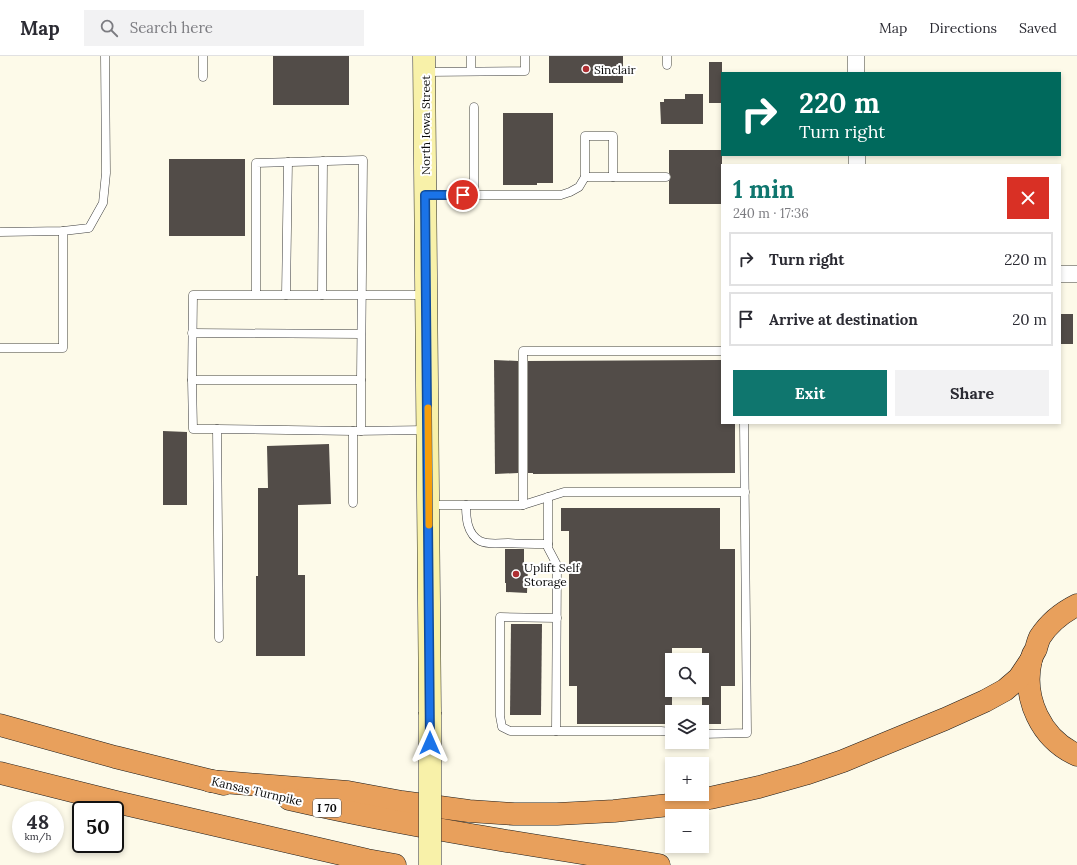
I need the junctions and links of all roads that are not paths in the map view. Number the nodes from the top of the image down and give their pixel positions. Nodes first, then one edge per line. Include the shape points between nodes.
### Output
1 (105, 56) edge
2 (203, 56) edge
3 (471, 56) edge
4 (525, 56) edge
5 (667, 56) edge
6 (856, 56) edge
7 (424, 64) edge
8 (667, 65) dead end
9 (471, 71) junction
10 (856, 72) edge
11 (203, 77) dead end
12 (474, 107) dead end
13 (323, 161) junction
14 (288, 162) junction
15 (585, 177) junction
16 (613, 177) junction
17 (666, 177) dead end
18 (425, 195) junction
19 (474, 195) junction
20 (63, 231) junction
21 (0, 232) edge
22 (1061, 274) edge
23 (1077, 274) edge
24 (256, 295) junction
25 (286, 295) junction
26 (322, 295) junction
27 (362, 295) junction
28 (426, 295) junction
29 (192, 333) junction
30 (361, 334) junction
31 (0, 348) edge
32 (721, 351) edge
33 (192, 380) junction
34 (361, 380) junction
35 (744, 424) edge
36 (217, 429) junction
37 (428, 430) junction
38 (357, 431) junction
39 (745, 492) junction
40 (548, 497) junction
41 (354, 503) dead end
42 (429, 505) junction
43 (466, 505) junction
44 (523, 505) junction
45 (548, 544) junction
46 (1077, 605) edge
47 (556, 618) junction
48 (218, 638) dead end
49 (1031, 660) junction
50 (0, 725) edge
51 (556, 731) junction
52 (665, 732) edge
53 (709, 734) edge
54 (1074, 757) edge
55 (0, 773) edge
56 (210, 781) junction
57 (373, 863) edge
58 (395, 865) edge
59 (430, 865) edge
60 (659, 865) edge

1 - 20 lane via 106,173 103,203 89,228
2 - 11 lane
3 - 9 lane
4 - 9 lane via 526,71
5 - 8 lane
6 - 10 street
7 - 9 lane
7 - 18 main road, North Iowa Street
12 - 19 lane
13 - 14 lane
13 - 26 lane
13 - 27 lane via 363,160
14 - 24 lane via 256,162
14 - 25 lane
15 - 16 lane
15 - 16 lane via 585,136 613,136
15 - 19 lane via 579,187 561,195
16 - 17 lane
18 - 19 lane
18 - 28 main road, North Iowa Street
20 - 21 lane
20 - 31 lane via 63,348
22 - 23 street
24 - 25 lane
24 - 29 lane via 193,295
25 - 26 lane
26 - 27 lane
27 - 28 lane
27 - 30 lane
28 - 37 main road, North Iowa Street
29 - 30 lane
29 - 33 lane
30 - 34 lane
32 - 44 lane via 523,351
33 - 34 lane
33 - 36 lane via 193,429
34 - 38 lane
35 - 39 lane
36 - 38 lane
36 - 48 lane
37 - 38 lane
37 - 42 main road, North Iowa Street
38 - 41 lane
39 - 40 lane via 564,492
39 - 53 lane via 747,733
40 - 44 lane
40 - 45 lane
42 - 43 lane
42 - 59 main road, North Iowa Street, bridge
43 - 44 lane
43 - 45 lane via 468,528 480,541
45 - 47 lane via 557,565
46 - 49 highway via 1056,619 1040,637
47 - 51 lane
47 - 51 lane via 500,617 502,727 510,731
49 - 54 highway via 1028,685 1034,711 1047,733
49 - 56 highway via 1005,690 945,719 805,774 710,798 614,811 514,814 469,811 348,792
50 - 56 highway, Kansas Turnpike / I 70
51 - 52 lane
55 - 57 highway
56 - 60 highway, Kansas Turnpike / I 70 via 408,824
57 - 58 highway

